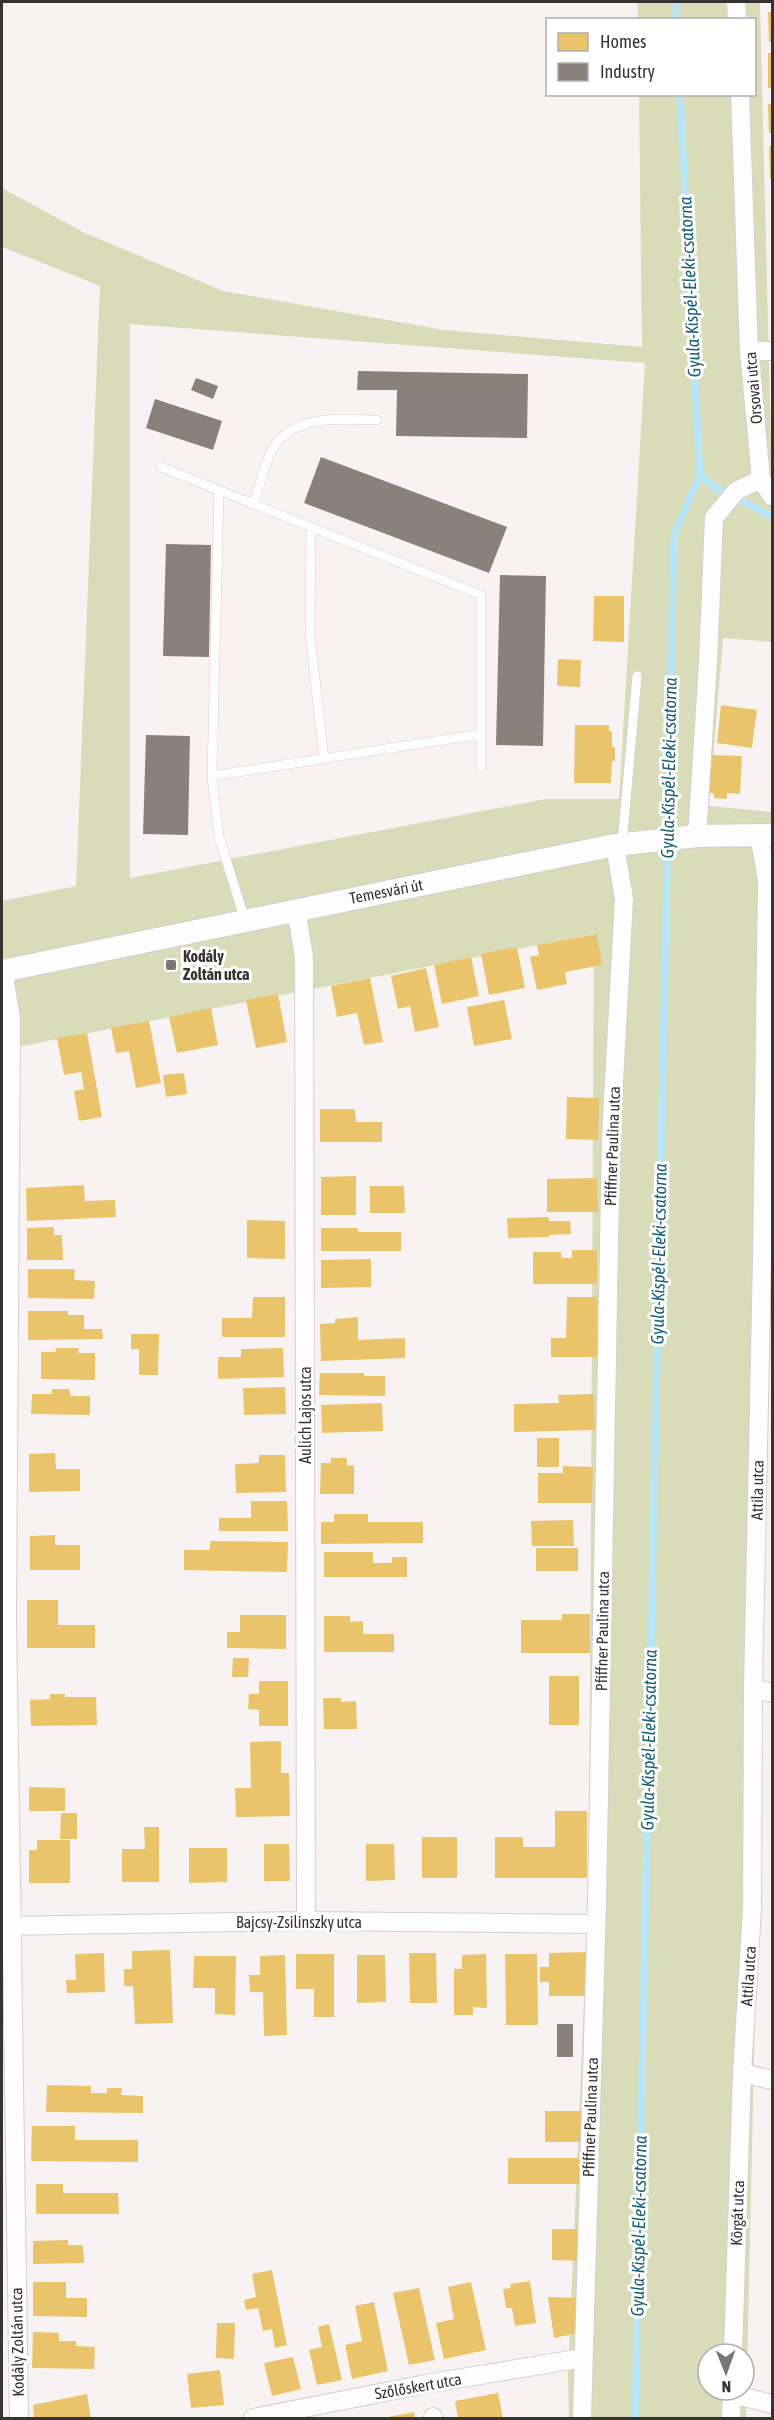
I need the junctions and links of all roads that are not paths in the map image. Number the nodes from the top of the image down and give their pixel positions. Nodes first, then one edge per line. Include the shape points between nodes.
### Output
1 (736, 2) edge
2 (737, 18) edge
3 (740, 96) edge
4 (749, 351) junction
5 (772, 351) edge
6 (377, 420) dead end
7 (161, 467) dead end
8 (761, 479) junction
9 (219, 491) junction
10 (772, 496) edge
11 (253, 505) junction
12 (311, 528) junction
13 (637, 676) dead end
14 (481, 734) junction
15 (324, 759) junction
16 (481, 768) dead end
17 (212, 776) junction
18 (768, 833) edge
19 (691, 836) junction
20 (627, 844) junction
21 (296, 909) junction
22 (769, 910) edge
23 (244, 920) junction
24 (2, 970) edge
25 (767, 1260) edge
26 (4, 1616) edge
27 (753, 1688) junction
28 (772, 1693) edge
29 (306, 1921) junction
30 (596, 1924) junction
31 (5, 1926) edge
32 (742, 2073) junction
33 (772, 2080) edge
34 (733, 2342) edge
35 (584, 2358) junction
36 (756, 2399) edge
37 (732, 2402) edge
38 (772, 2404) edge
39 (18, 2418) edge
40 (253, 2418) edge
41 (582, 2418) edge
42 (731, 2418) edge

1 - 2 street
3 - 4 street, Orsovai utca
4 - 5 street
4 - 8 street, Orsovai utca
6 - 11 lane via 320,419 289,431 271,452
7 - 9 lane
8 - 10 street
8 - 19 street via 731,496 714,518 708,663
9 - 11 lane
9 - 17 lane
11 - 12 lane
12 - 14 lane via 481,595
12 - 15 lane via 310,634
13 - 20 lane
14 - 15 lane
14 - 16 lane
15 - 17 lane
17 - 23 lane via 219,837
18 - 19 street, Temesvári út
18 - 22 street, Attila utca
19 - 20 street, Temesvári út
20 - 21 street, Temesvári út
20 - 30 street, Pfiffner Paulina utca via 611,1137
21 - 23 street, Temesvári út
21 - 29 street, Aulich Lajos utca via 304,957
22 - 25 street, Attila utca
23 - 24 street, Temesvári út
24 - 26 street, Kodály Zoltán utca via 11,1019
25 - 27 street, Attila utca
26 - 31 street, Kodály Zoltán utca
27 - 28 street
27 - 32 street, Attila utca via 752,1910
29 - 30 street, Bajcsy-Zsilinszky utca
29 - 31 street, Bajcsy-Zsilinszky utca
30 - 35 street, Pfiffner Paulina utca
31 - 39 street, Kodály Zoltán utca
32 - 33 street
32 - 34 street, Körgát utca
35 - 40 street, Szőlőskert utca
35 - 41 street, Pfiffner Paulina utca
36 - 38 street
37 - 42 street

